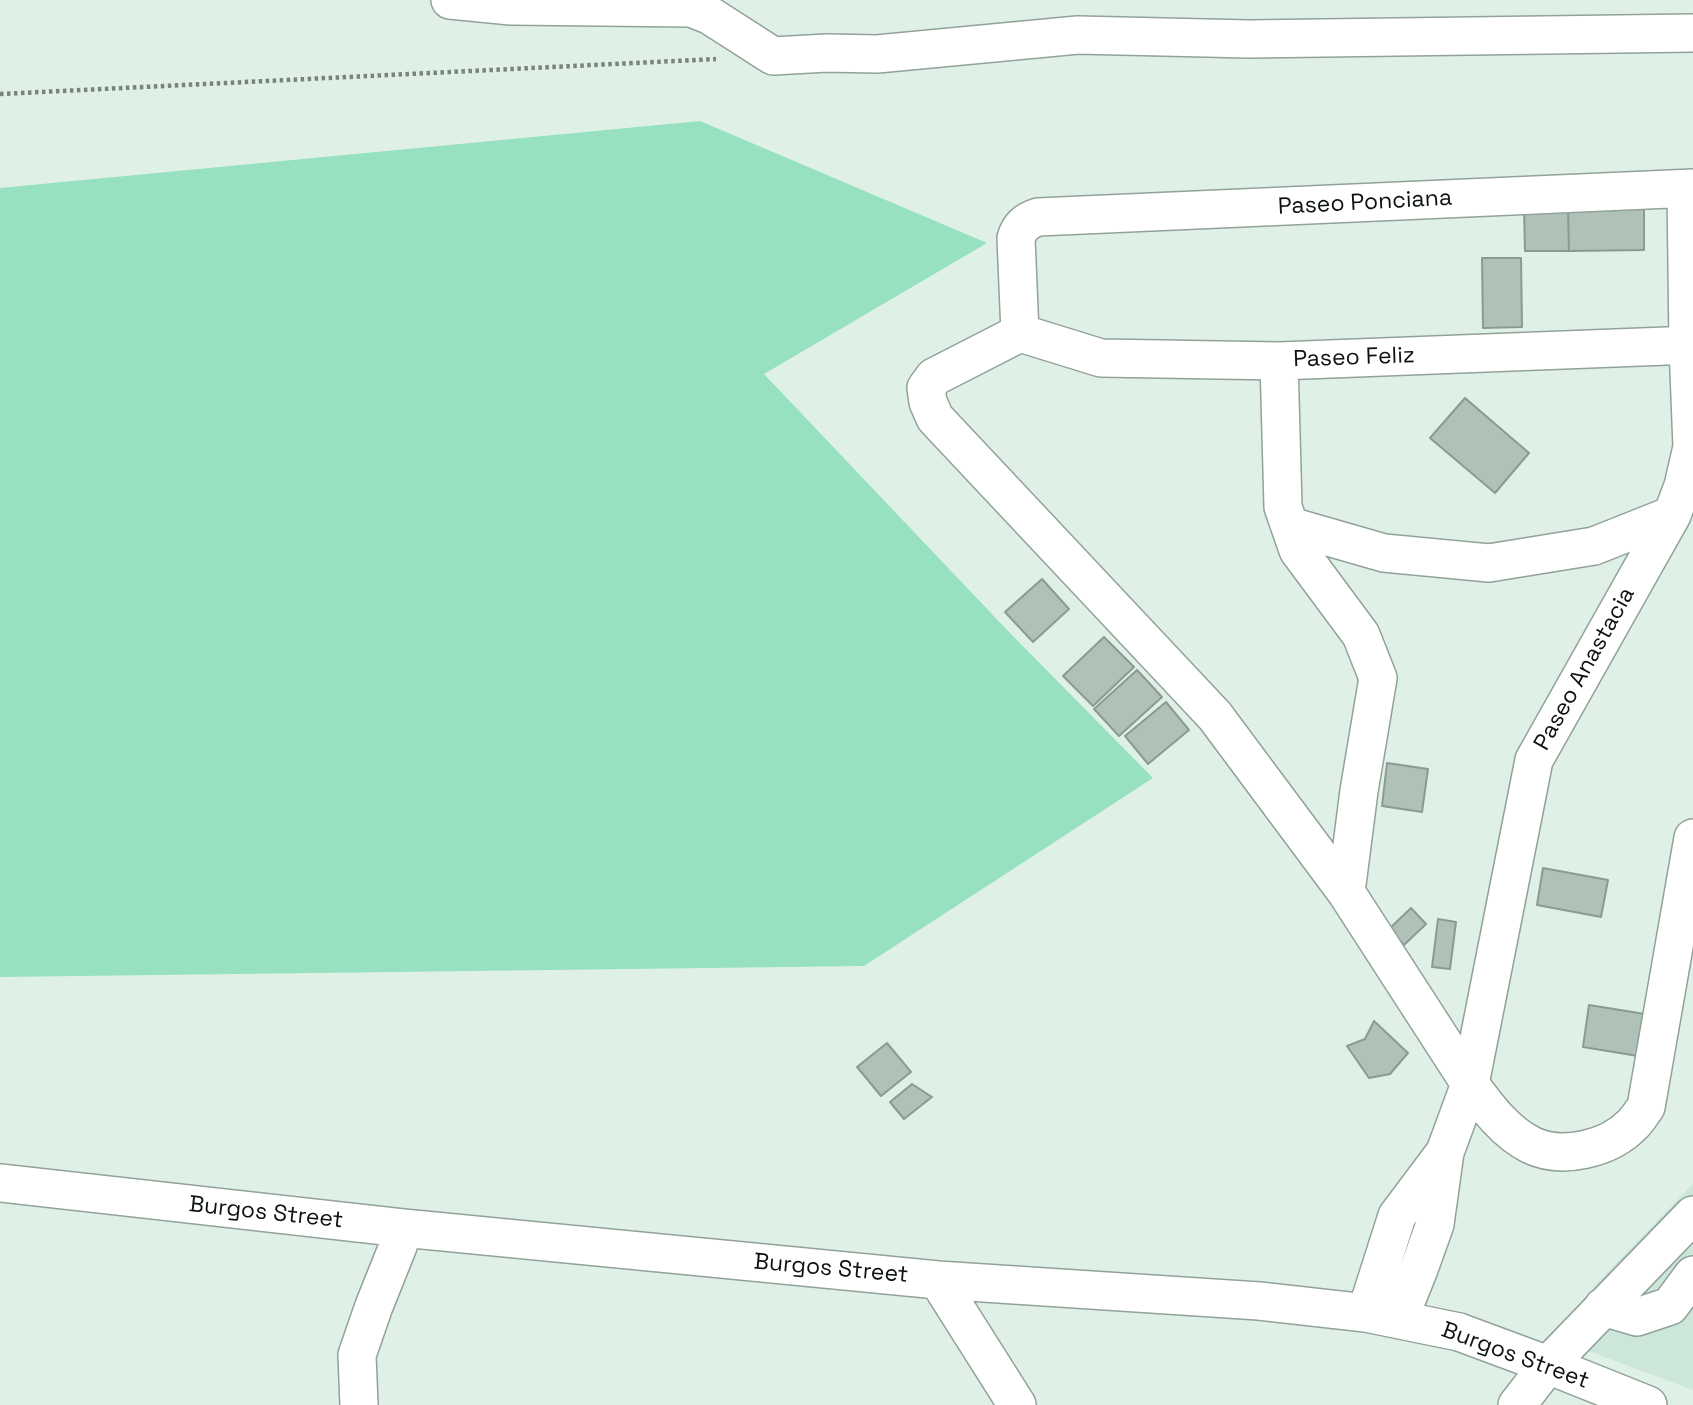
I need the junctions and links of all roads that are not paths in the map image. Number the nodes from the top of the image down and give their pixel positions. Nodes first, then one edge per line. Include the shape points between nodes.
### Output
1 (450, 0) edge
2 (1693, 33) edge
3 (1689, 188) edge
4 (1020, 333) junction
5 (1690, 345) edge
6 (1279, 360) junction
7 (1672, 515) junction
8 (1290, 526) junction
9 (1693, 838) edge
10 (1346, 892) junction
11 (1470, 1084) junction
12 (0, 1183) edge
13 (1693, 1215) edge
14 (403, 1228) junction
15 (1693, 1275) edge
16 (938, 1280) junction
17 (1603, 1307) junction
18 (1383, 1316) junction
19 (1548, 1365) junction
20 (1595, 1395) edge
21 (359, 1405) edge
22 (1017, 1405) edge
23 (1517, 1405) edge
24 (1648, 1405) edge

1 - 2 street via 511,6 691,8 773,56 877,54 1079,35 1249,39
3 - 4 street, Paseo Ponciana via 1038,217 1027,220 1016,238
3 - 5 street, Paseo Anastacia
4 - 6 street, Paseo Feliz via 1101,358
4 - 10 street via 934,377 926,388 935,418 1215,716
5 - 6 street, Paseo Feliz
5 - 7 street, Paseo Anastacia via 1692,447
6 - 8 street via 1283,507
7 - 8 street via 1594,545 1489,563 1384,553
7 - 11 street, Paseo Anastacia via 1534,760
8 - 10 street via 1298,550 1361,635 1378,678
9 - 11 street via 1646,1107 1632,1125 1609,1142 1586,1150 1562,1152 1534,1146 1489,1110
10 - 11 street
11 - 18 street, Paseo Anastacia via 1445,1152 1435,1224
12 - 14 street, Burgos Street
13 - 17 street
14 - 16 street, Burgos Street
14 - 21 street via 357,1355
15 - 17 street via 1670,1306 1637,1317
16 - 18 street, Burgos Street via 1259,1301
16 - 22 street
17 - 19 street
18 - 19 street, Burgos Street via 1459,1332
19 - 20 street, Burgos Street
19 - 23 street
20 - 24 street, Burgos Street

